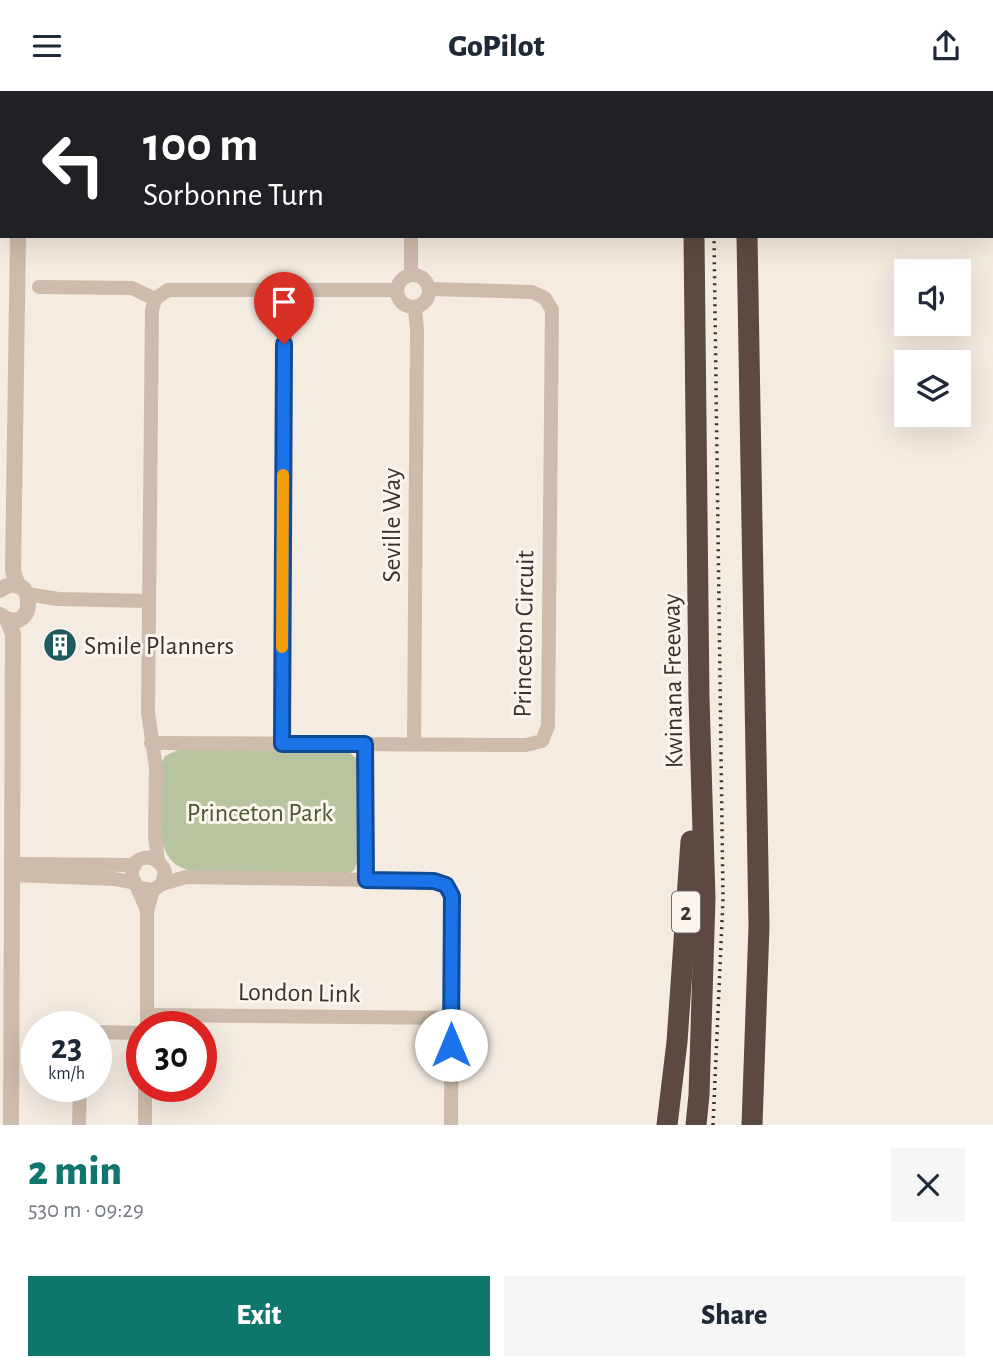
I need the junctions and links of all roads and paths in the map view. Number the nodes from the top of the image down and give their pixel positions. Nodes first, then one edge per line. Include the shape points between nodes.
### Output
1 (18, 238) edge
2 (411, 238) edge
3 (694, 238) edge
4 (747, 238) edge
5 (411, 274) junction
6 (38, 287) dead end
7 (429, 289) junction
8 (396, 290) junction
9 (285, 291) junction
10 (155, 299) junction
11 (415, 307) junction
12 (12, 586) edge
13 (58, 599) junction
14 (149, 601) junction
15 (13, 619) edge
16 (699, 698) junction
17 (151, 743) junction
18 (282, 744) junction
19 (365, 744) junction
20 (414, 744) junction
21 (155, 836) junction
22 (139, 862) junction
23 (161, 865) junction
24 (12, 870) junction
25 (186, 877) junction
26 (366, 880) junction
27 (147, 886) junction
28 (759, 926) junction
29 (147, 1011) edge
30 (451, 1018) junction
31 (217, 1020) edge
32 (5, 1053) edge
33 (80, 1102) edge
34 (145, 1102) edge
35 (10, 1125) edge
36 (79, 1125) edge
37 (145, 1125) edge
38 (451, 1125) edge
39 (667, 1125) edge
40 (696, 1125) edge
41 (752, 1125) edge
42 (767, 1125) edge

1 - 12 street
2 - 5 street
3 - 16 highway, Kwinana Freeway / 2
4 - 28 highway
5 - 7 street via 419,275
5 - 8 street
6 - 10 street via 132,288
7 - 11 street via 423,304
7 - 20 street, Princeton Circuit via 532,292 545,298 552,310 548,726 541,741 526,745
8 - 9 street
8 - 11 street via 398,299
9 - 10 street via 168,290
9 - 18 street
10 - 14 street
11 - 20 street, Seville Way
12 - 13 street
12 - 15 street via 29,605
13 - 14 street
13 - 15 street
14 - 17 street
15 - 24 street
16 - 39 highway, 2 via 678,1029
16 - 40 highway, Kwinana Freeway / 2 via 705,898
17 - 18 street, Princeton Circuit
17 - 21 street via 156,768
18 - 19 street, Princeton Circuit
19 - 20 street, Princeton Circuit
19 - 26 street
21 - 22 street
21 - 23 street
22 - 23 street via 151,857
22 - 24 street
22 - 27 street via 132,874
23 - 25 street
23 - 27 street via 165,879
24 - 27 street
24 - 32 street
25 - 26 street
25 - 27 street
26 - 30 street via 446,885 452,896
27 - 29 street
28 - 41 highway
28 - 42 highway
30 - 31 street, London Link
30 - 38 street
32 - 35 street
33 - 36 street
34 - 37 street

